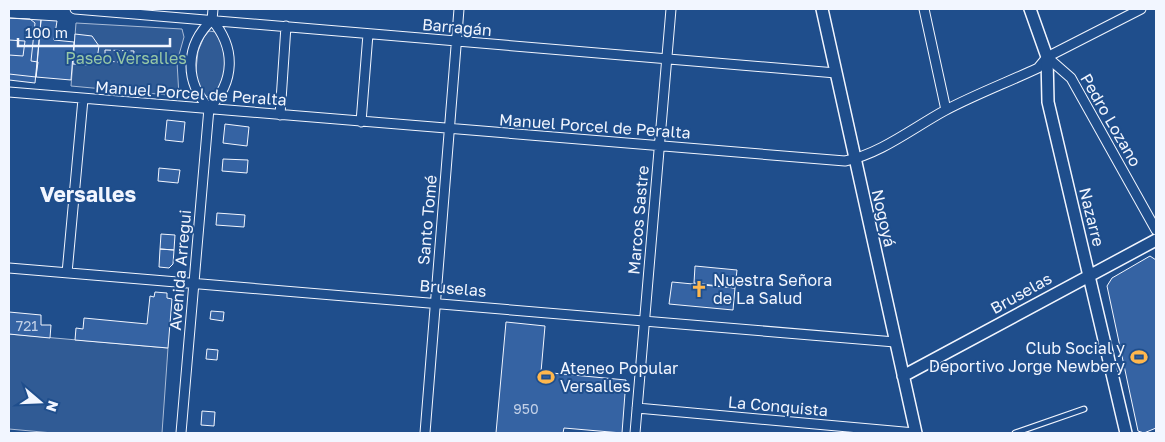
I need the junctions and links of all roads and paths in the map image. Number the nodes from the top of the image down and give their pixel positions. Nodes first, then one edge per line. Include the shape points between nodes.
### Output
1 (75, 9) edge
2 (213, 9) edge
3 (459, 9) edge
4 (671, 9) edge
5 (822, 9) edge
6 (924, 9) edge
7 (1030, 9) edge
8 (1141, 9) edge
9 (212, 20) junction
10 (286, 26) junction
11 (368, 34) junction
12 (456, 42) junction
13 (1047, 57) junction
14 (667, 59) junction
15 (836, 73) junction
16 (9, 92) edge
17 (83, 99) junction
18 (209, 108) junction
19 (946, 110) junction
20 (280, 115) junction
21 (361, 122) junction
22 (450, 129) junction
23 (659, 146) junction
24 (854, 159) junction
25 (1156, 230) edge
26 (1156, 240) edge
27 (9, 268) edge
28 (67, 273) junction
29 (1090, 274) junction
30 (194, 284) junction
31 (436, 303) junction
32 (644, 320) junction
33 (895, 342) junction
34 (903, 376) junction
35 (637, 408) junction
36 (1084, 409) dead end
37 (181, 433) edge
38 (425, 433) edge
39 (635, 433) edge
40 (916, 433) edge
41 (1015, 433) edge
42 (1126, 433) edge

1 - 9 street, Barragán
2 - 9 street
3 - 12 street, Santo Tomé
4 - 14 street, Marcos Sastre
5 - 15 street, Nogoyá
6 - 19 street
7 - 13 street, Nazarre
8 - 13 street, Manuel Porcel de Peralta
9 - 10 street, Barragán
9 - 18 street via 200,33 191,58 194,86
9 - 18 street via 225,38 230,71 223,92
10 - 11 street, Barragán
10 - 20 street
11 - 12 street, Barragán
11 - 21 street
12 - 14 street, Barragán
12 - 22 street, Santo Tomé
13 - 19 street, Manuel Porcel de Peralta via 1038,68
13 - 25 street, Pedro Lozano via 1071,78
13 - 29 street, Nazarre via 1048,102
14 - 15 street, Barragán
14 - 23 street, Marcos Sastre
15 - 24 street, Nogoyá
16 - 17 street, Manuel Porcel de Peralta
17 - 18 street, Manuel Porcel de Peralta
17 - 28 street
18 - 20 street, Manuel Porcel de Peralta
18 - 30 street, Avenida Arregui
19 - 24 street, Manuel Porcel de Peralta
20 - 21 street, Manuel Porcel de Peralta
21 - 22 street, Manuel Porcel de Peralta
22 - 23 street, Manuel Porcel de Peralta
22 - 31 street, Santo Tomé
23 - 24 street, Manuel Porcel de Peralta
23 - 32 street, Marcos Sastre
24 - 33 street, Nogoyá
26 - 29 street, Bruselas
27 - 28 street, Bruselas
28 - 30 street, Bruselas
29 - 34 street, Bruselas
29 - 42 street, Nazarre
30 - 31 street, Bruselas
30 - 37 street, Avenida Arregui
31 - 32 street, Bruselas
31 - 38 street, Santo Tomé
32 - 33 street, Bruselas
32 - 35 street, Marcos Sastre
33 - 34 street, Nogoyá
34 - 40 street, Nogoyá
35 - 39 street, Marcos Sastre
35 - 40 street, La Conquista
36 - 41 lane

